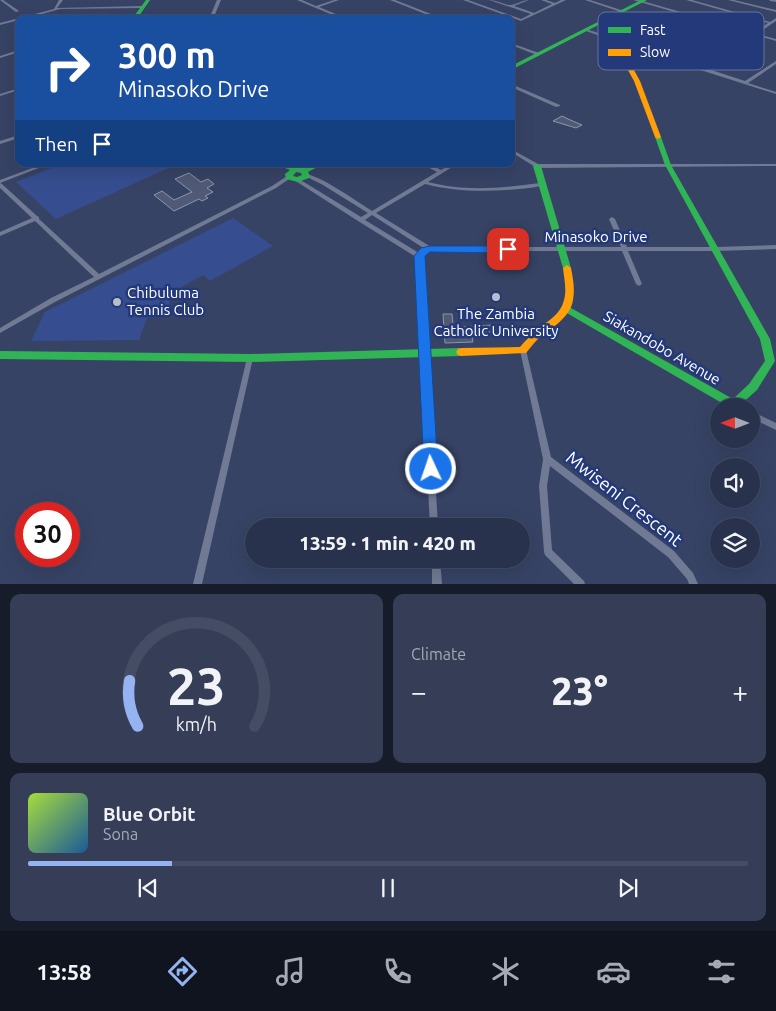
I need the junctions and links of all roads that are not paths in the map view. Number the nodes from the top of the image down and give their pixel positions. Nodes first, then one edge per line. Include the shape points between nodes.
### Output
1 (1, 0) edge
2 (61, 0) edge
3 (220, 0) edge
4 (300, 0) edge
5 (337, 0) edge
6 (392, 0) edge
7 (465, 0) edge
8 (490, 0) edge
9 (527, 0) edge
10 (543, 0) edge
11 (564, 0) edge
12 (587, 0) edge
13 (688, 0) edge
14 (730, 0) edge
15 (771, 0) edge
16 (640, 1) edge
17 (776, 1) edge
18 (6, 3) junction
19 (145, 4) edge
20 (555, 4) junction
21 (477, 5) junction
22 (0, 6) edge
23 (510, 6) junction
24 (316, 7) junction
25 (55, 8) junction
26 (17, 11) dead end
27 (776, 11) edge
28 (498, 12) junction
29 (616, 12) edge
30 (620, 12) edge
31 (678, 12) edge
32 (731, 12) edge
33 (534, 14) junction
34 (28, 15) edge
35 (137, 15) edge
36 (212, 15) edge
37 (336, 15) edge
38 (431, 15) edge
39 (507, 15) edge
40 (15, 18) edge
41 (515, 18) edge
42 (776, 19) edge
43 (764, 21) edge
44 (1, 22) edge
45 (598, 23) edge
46 (771, 23) junction
47 (764, 28) edge
48 (584, 30) junction
49 (598, 35) edge
50 (515, 45) edge
51 (15, 52) edge
52 (538, 54) junction
53 (0, 57) edge
54 (776, 62) edge
55 (515, 66) edge
56 (631, 70) edge
57 (705, 70) edge
58 (745, 83) junction
59 (515, 87) edge
60 (15, 90) edge
61 (776, 94) edge
62 (0, 95) edge
63 (558, 106) dead end
64 (15, 137) edge
65 (0, 143) edge
66 (515, 152) edge
67 (668, 165) junction
68 (776, 165) edge
69 (537, 166) junction
70 (40, 167) edge
71 (284, 167) edge
72 (314, 167) edge
73 (431, 167) edge
74 (449, 167) edge
75 (440, 172) junction
76 (298, 175) junction
77 (423, 182) junction
78 (0, 183) edge
79 (540, 185) junction
80 (370, 213) junction
81 (37, 218) junction
82 (612, 219) dead end
83 (360, 220) junction
84 (0, 234) edge
85 (776, 247) edge
86 (430, 249) junction
87 (626, 249) junction
88 (716, 249) junction
89 (562, 250) junction
90 (419, 256) junction
91 (98, 277) junction
92 (639, 284) dead end
93 (568, 310) junction
94 (0, 331) edge
95 (772, 349) edge
96 (523, 350) junction
97 (425, 354) junction
98 (0, 355) edge
99 (250, 358) junction
100 (721, 398) edge
101 (743, 398) edge
102 (760, 419) edge
103 (776, 427) edge
104 (547, 459) junction
105 (434, 518) edge
106 (437, 568) edge
107 (197, 584) edge
108 (438, 584) edge
109 (581, 584) edge
110 (694, 584) edge

1 - 18 street
2 - 25 street
3 - 36 street
4 - 24 street
5 - 24 street
6 - 38 street
7 - 21 street
8 - 21 street
8 - 23 street
9 - 23 street
10 - 20 street
11 - 20 street
12 - 29 street
13 - 32 street
14 - 27 street
15 - 17 street
16 - 30 street
16 - 31 street
18 - 22 street
18 - 26 street
19 - 25 street
19 - 35 street
20 - 33 street
21 - 28 street
23 - 28 street
23 - 33 street
24 - 37 street
25 - 34 street
28 - 39 street
33 - 41 street via 521,20
40 - 44 street
42 - 46 street
43 - 46 street
45 - 48 street
46 - 47 street
48 - 49 street
48 - 52 street
50 - 52 street
51 - 53 street
52 - 55 street
54 - 58 street
56 - 67 street
57 - 58 street
58 - 61 street
59 - 63 street
60 - 62 street
64 - 65 street
66 - 69 street
67 - 68 street
67 - 69 street
67 - 88 street
69 - 79 street
70 - 78 street
71 - 76 street
72 - 76 street
73 - 75 street
74 - 75 street
75 - 77 street
76 - 80 street via 325,184
76 - 83 street
76 - 91 street
77 - 79 street via 450,188 490,190
77 - 80 street
78 - 81 street
79 - 89 street
80 - 83 street
80 - 86 street
81 - 84 street
81 - 91 street
82 - 87 street
83 - 90 street
85 - 88 street, Minasoko Drive
86 - 89 street, Minasoko Drive
86 - 90 street
87 - 88 street, Minasoko Drive
87 - 89 street, Minasoko Drive
87 - 92 street
88 - 95 street via 750,315
89 - 93 street via 571,295
90 - 97 street
91 - 94 street
93 - 96 street
93 - 100 street, Siakandobo Avenue
95 - 101 street, Siakandobo Avenue via 770,361
96 - 97 street
96 - 104 street, Mwiseni Crescent
97 - 99 street
97 - 105 street
98 - 99 street
99 - 107 street
102 - 103 street
104 - 109 street via 543,486 548,552
104 - 110 street, Mwiseni Crescent via 671,554
106 - 108 street

